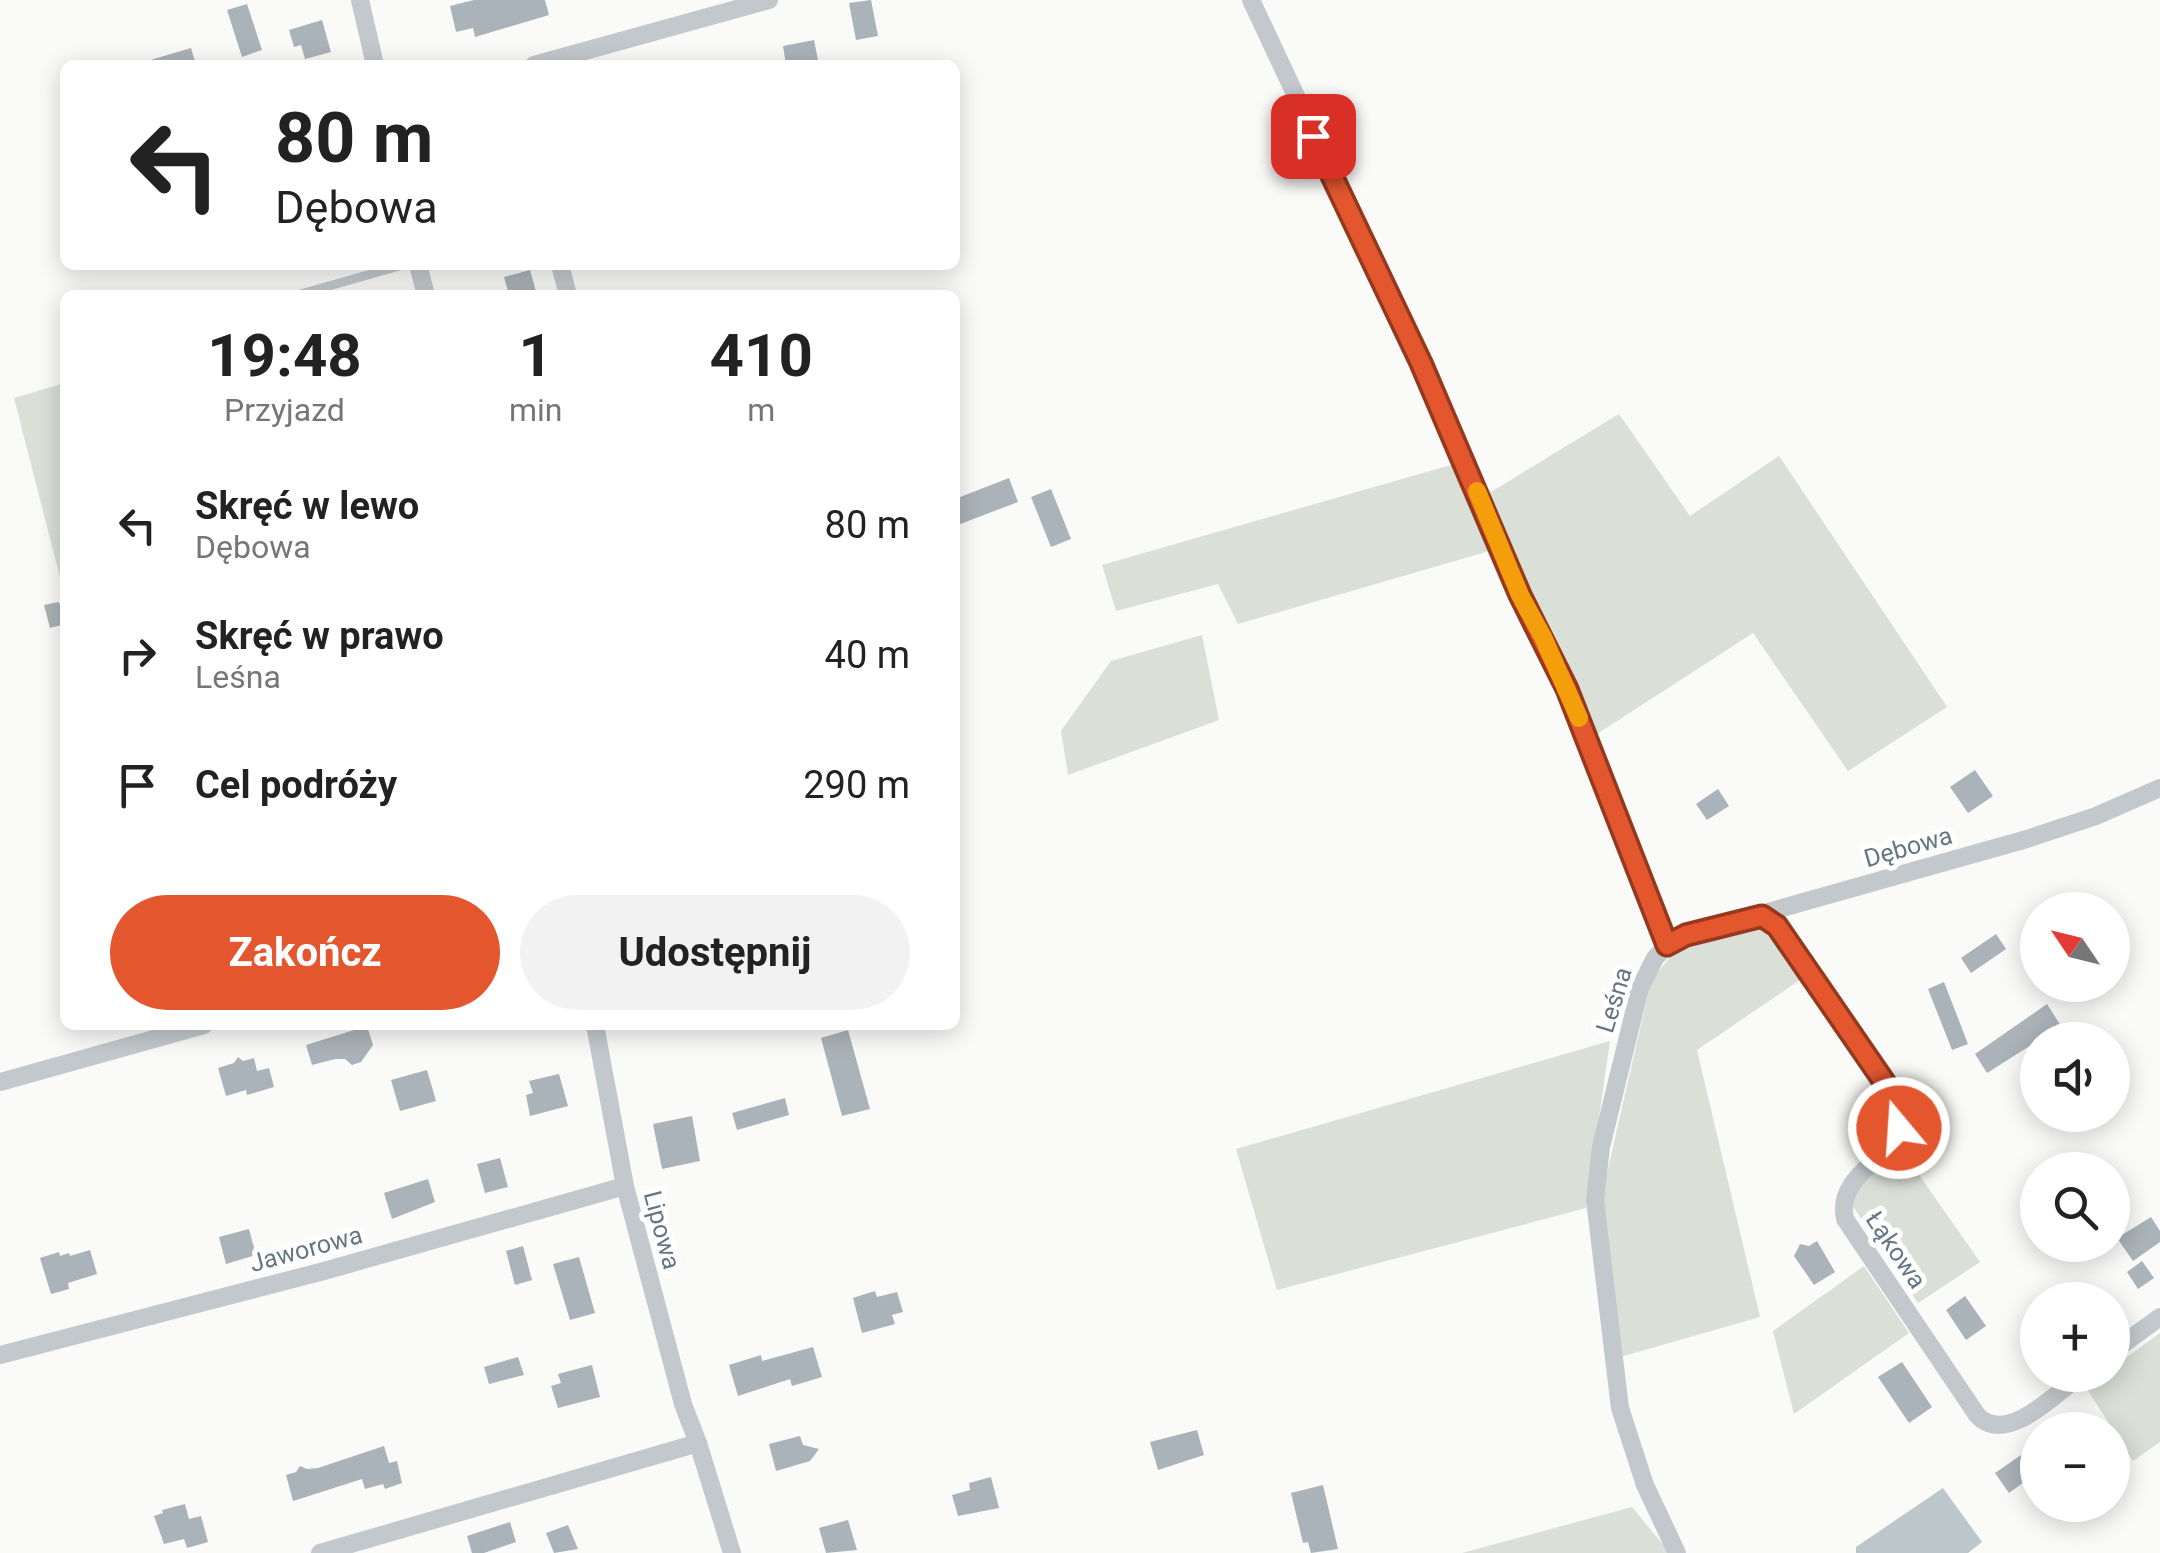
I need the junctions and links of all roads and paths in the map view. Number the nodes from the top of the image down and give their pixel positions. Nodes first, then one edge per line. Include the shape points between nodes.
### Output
1 (360, 0) edge
2 (769, 0) edge
3 (1250, 0) edge
4 (374, 60) edge
5 (552, 60) edge
6 (385, 270) edge
7 (315, 290) edge
8 (2160, 788) edge
9 (1762, 916) junction
10 (1667, 945) junction
11 (186, 1030) edge
12 (596, 1030) edge
13 (0, 1082) edge
14 (625, 1186) junction
15 (2160, 1317) edge
16 (2130, 1339) edge
17 (0, 1355) edge
18 (2057, 1392) edge
19 (698, 1443) junction
20 (320, 1553) edge
21 (732, 1553) edge
22 (1677, 1553) edge

1 - 4 street
2 - 5 street
3 - 10 street via 1567,689
6 - 7 lane
8 - 9 street, Dębowa via 2044,833
9 - 10 street, Dębowa
9 - 18 street, Łąkowa via 1782,930 1901,1112 1892,1143 1848,1186 1845,1219 1990,1426 2020,1419
10 - 22 street, Leśna via 1640,988 1601,1146 1595,1200 1620,1408
11 - 13 street
12 - 14 street, Lipowa
14 - 17 street, Jaworowa
14 - 19 street, Lipowa
15 - 16 street
19 - 20 street
19 - 21 street, Lipowa

